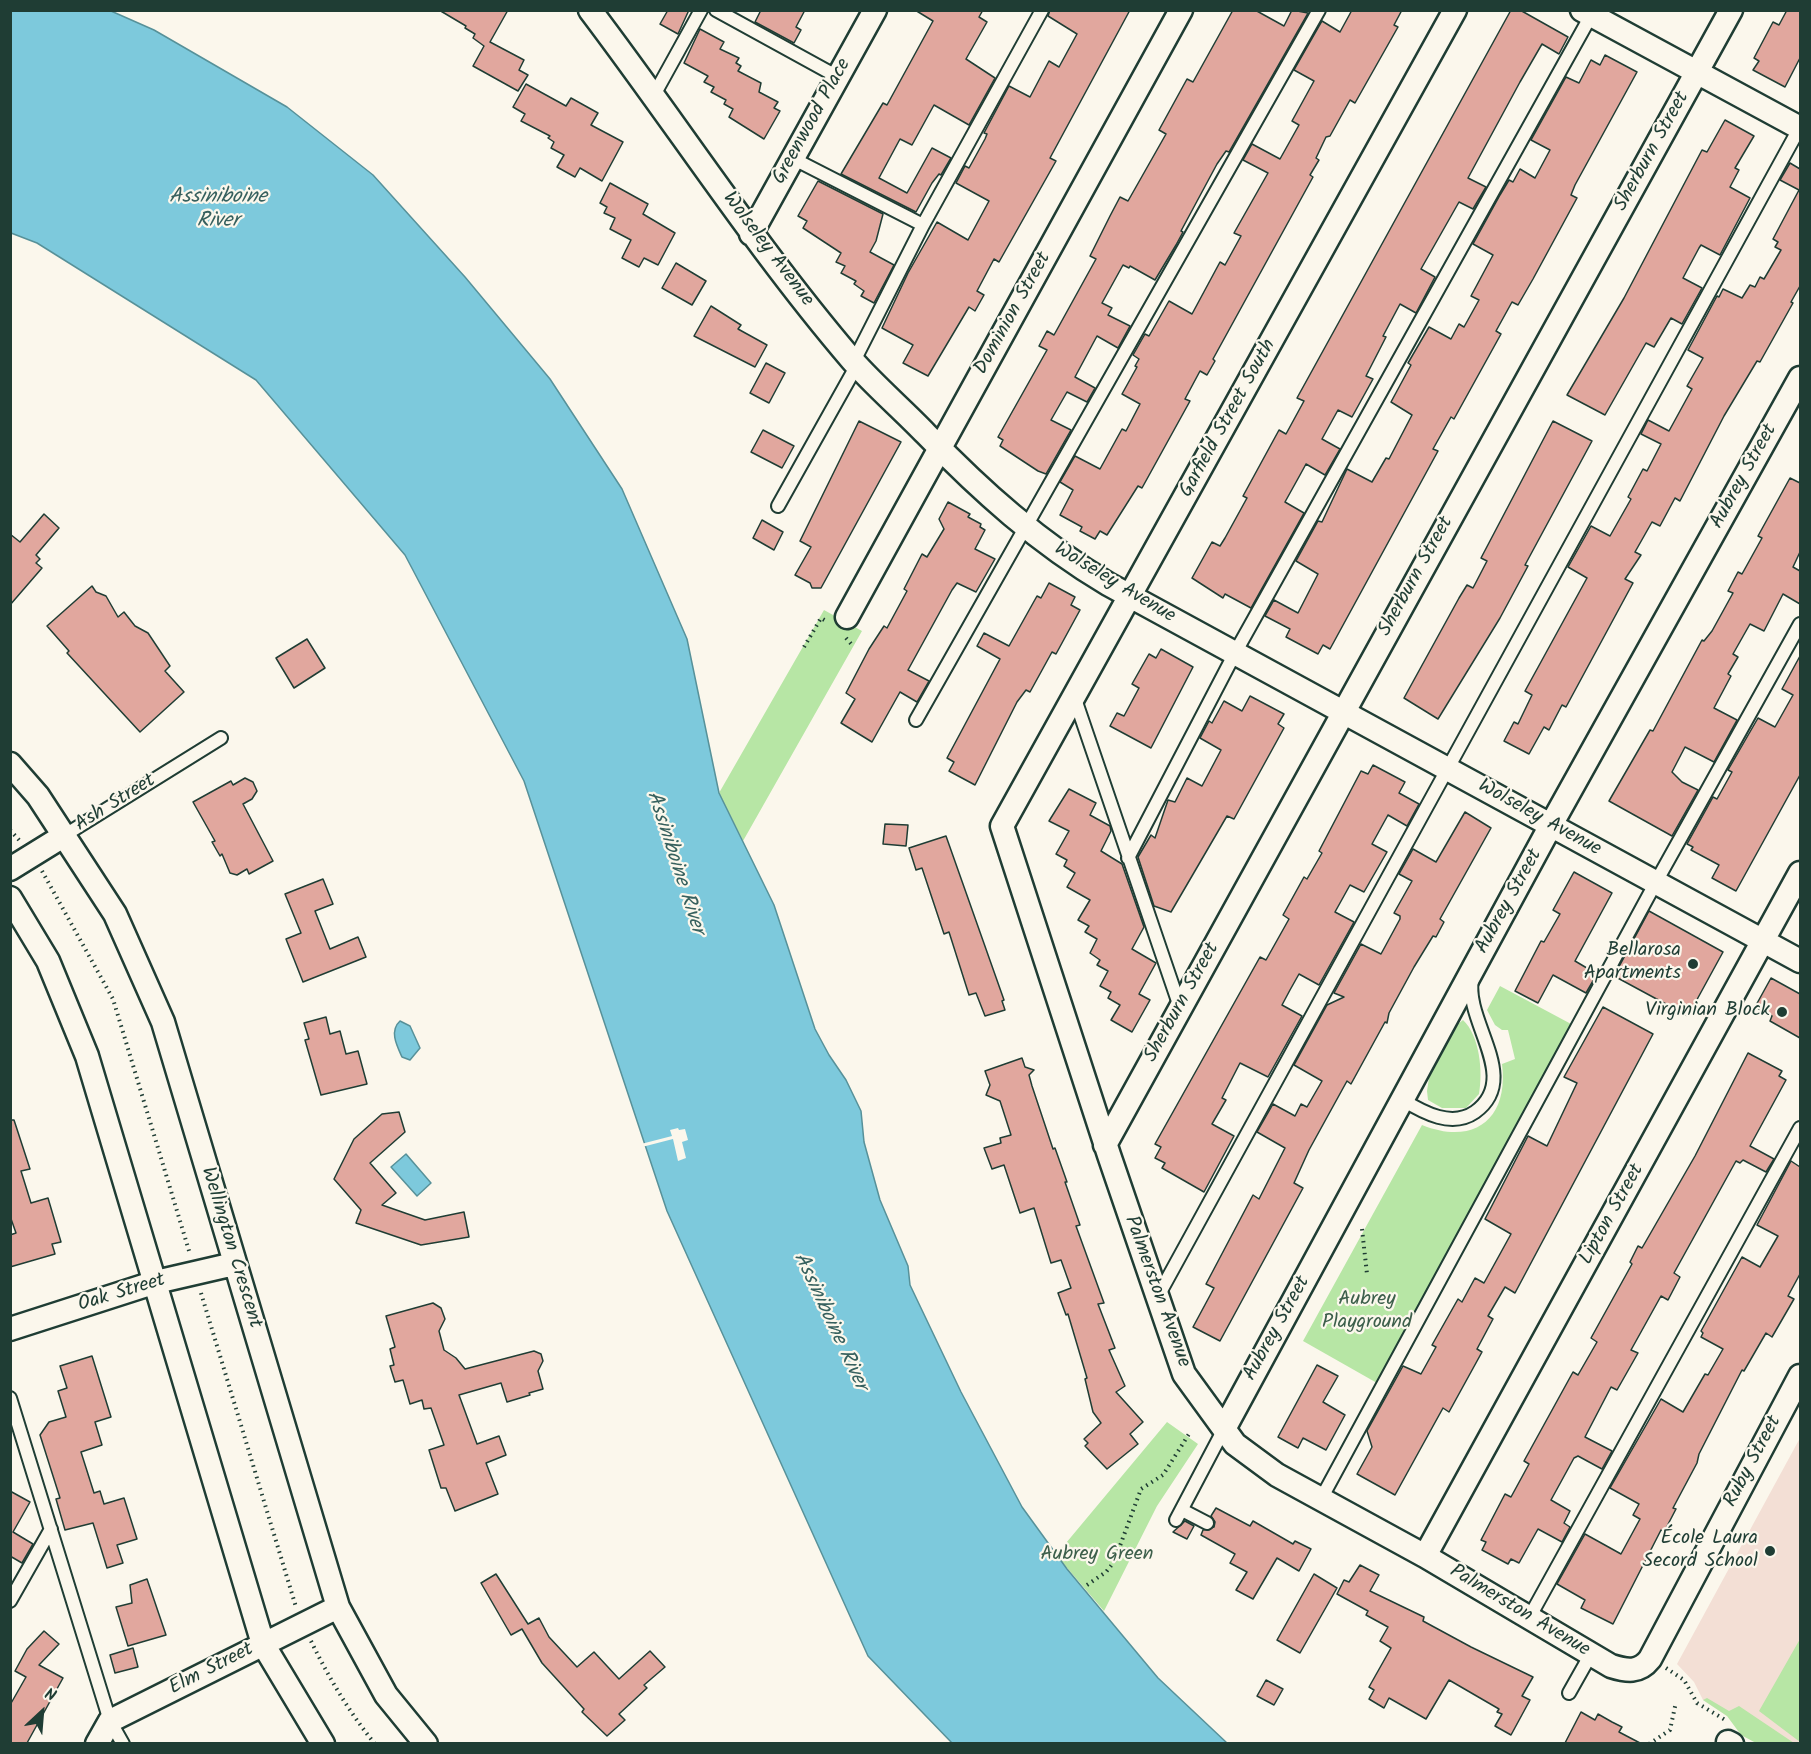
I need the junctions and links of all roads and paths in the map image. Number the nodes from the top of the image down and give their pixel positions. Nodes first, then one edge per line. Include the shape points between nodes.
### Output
1 (590, 10) edge
2 (700, 10) edge
3 (716, 10) edge
4 (874, 10) edge
5 (1042, 10) edge
6 (1181, 10) edge
7 (1319, 10) edge
8 (1455, 10) edge
9 (1731, 10) edge
10 (1589, 12) edge
11 (1697, 72) junction
12 (838, 77) junction
13 (654, 95) junction
14 (1800, 128) edge
15 (792, 158) junction
16 (923, 225) junction
17 (751, 234) junction
18 (855, 363) junction
19 (1800, 378) edge
20 (940, 448) junction
21 (778, 506) dead end
22 (1025, 528) junction
23 (1131, 596) junction
24 (848, 617) dead end
25 (821, 618) dead end
26 (1800, 624) edge
27 (804, 647) dead end
28 (1235, 653) junction
29 (1075, 699) junction
30 (1343, 712) junction
31 (916, 720) dead end
32 (221, 738) dead end
33 (10, 764) edge
34 (1447, 768) junction
35 (1551, 825) junction
36 (1002, 826) joint
37 (65, 836) junction
38 (1128, 858) junction
39 (10, 869) edge
40 (1800, 873) edge
41 (1656, 882) junction
42 (10, 898) edge
43 (1763, 941) junction
44 (1800, 961) edge
45 (1474, 967) junction
46 (1181, 1008) junction
47 (1403, 1100) junction
48 (1800, 1128) edge
49 (1105, 1145) junction
50 (1362, 1229) dead end
51 (234, 1264) junction
52 (1367, 1274) dead end
53 (156, 1282) junction
54 (1157, 1298) junction
55 (10, 1329) edge
56 (1800, 1376) edge
57 (10, 1398) edge
58 (1224, 1429) junction
59 (1189, 1434) dead end
60 (1321, 1499) junction
61 (1207, 1523) dead end
62 (51, 1528) junction
63 (1425, 1556) junction
64 (1087, 1585) dead end
65 (10, 1600) edge
66 (338, 1607) junction
67 (1529, 1618) junction
68 (263, 1644) junction
69 (1591, 1654) junction
70 (1642, 1664) junction
71 (1569, 1693) dead end
72 (1676, 1702) dead end
73 (110, 1721) junction
74 (1730, 1736) edge
75 (97, 1743) edge
76 (123, 1743) edge
77 (323, 1743) edge
78 (426, 1743) edge
79 (1649, 1743) edge

1 - 13 street, Wolseley Avenue
2 - 13 lane
3 - 12 lane
4 - 12 street, Greenwood Place
5 - 16 lane
6 - 20 street, Dominion Street
7 - 22 lane
8 - 23 street, Garfield Street South
9 - 11 street, Sherburn Street
10 - 11 street
10 - 28 lane
11 - 14 street
11 - 30 street, Sherburn Street
12 - 15 street, Greenwood Place
13 - 17 street, Wolseley Avenue
14 - 34 lane
15 - 16 lane
15 - 17 street, Greenwood Place
16 - 18 lane
17 - 18 street, Wolseley Avenue
18 - 20 street, Wolseley Avenue
18 - 21 lane
19 - 35 street, Aubrey Street
20 - 22 street, Wolseley Avenue
20 - 24 street, Dominion Street
22 - 23 street, Wolseley Avenue via 1071,562
22 - 31 lane
23 - 28 street, Wolseley Avenue
23 - 29 street, Garfield Street South
25 - 27 path
26 - 41 lane
28 - 30 street, Wolseley Avenue
28 - 38 lane
29 - 36 street, Garfield Street South
29 - 38 lane
30 - 34 street, Wolseley Avenue
30 - 46 street, Sherburn Street
32 - 37 lane, Ash Street
33 - 37 street, Wellington Crescent
34 - 35 street, Wolseley Avenue
34 - 54 lane
35 - 41 street, Wolseley Avenue
35 - 45 street, Aubrey Street
36 - 49 street, Palmerston Avenue
37 - 39 street, Ash Street
37 - 51 street, Wellington Crescent via 115,914 162,1022
38 - 46 lane
40 - 43 street, Lipton Street
41 - 43 street, Wolseley Avenue
41 - 60 lane
42 - 53 street via 48,961 87,1056
43 - 44 street, Wolseley Avenue
43 - 63 street, Lipton Street
45 - 47 street, Aubrey Street
45 - 47 lane via 1473,999 1494,1071 1490,1098 1471,1114 1456,1119 1425,1113
46 - 49 street, Sherburn Street
47 - 58 street, Aubrey Street
48 - 67 lane
49 - 54 street, Palmerston Avenue
50 - 52 path
51 - 53 street, Oak Street
51 - 66 street, Wellington Crescent
53 - 55 street, Oak Street
53 - 68 street
54 - 58 street, Palmerston Avenue via 1185,1374
56 - 70 street, Ruby Street
57 - 62 lane
58 - 60 street, Palmerston Avenue via 1235,1444 1277,1475
58 - 61 lane via 1179,1515
59 - 64 path via 1163,1475 1141,1489 1114,1562
60 - 63 street, Palmerston Avenue
62 - 65 lane
62 - 73 lane
63 - 67 street, Palmerston Avenue
66 - 68 street, Elm Street
66 - 78 street, Wellington Crescent via 386,1695
67 - 69 street, Palmerston Avenue
68 - 73 street, Elm Street
68 - 77 street
69 - 70 street, Palmerston Avenue via 1611,1666
69 - 71 lane
70 - 74 path via 1684,1680 1697,1703
72 - 79 path via 1670,1730
73 - 75 street
73 - 76 lane

